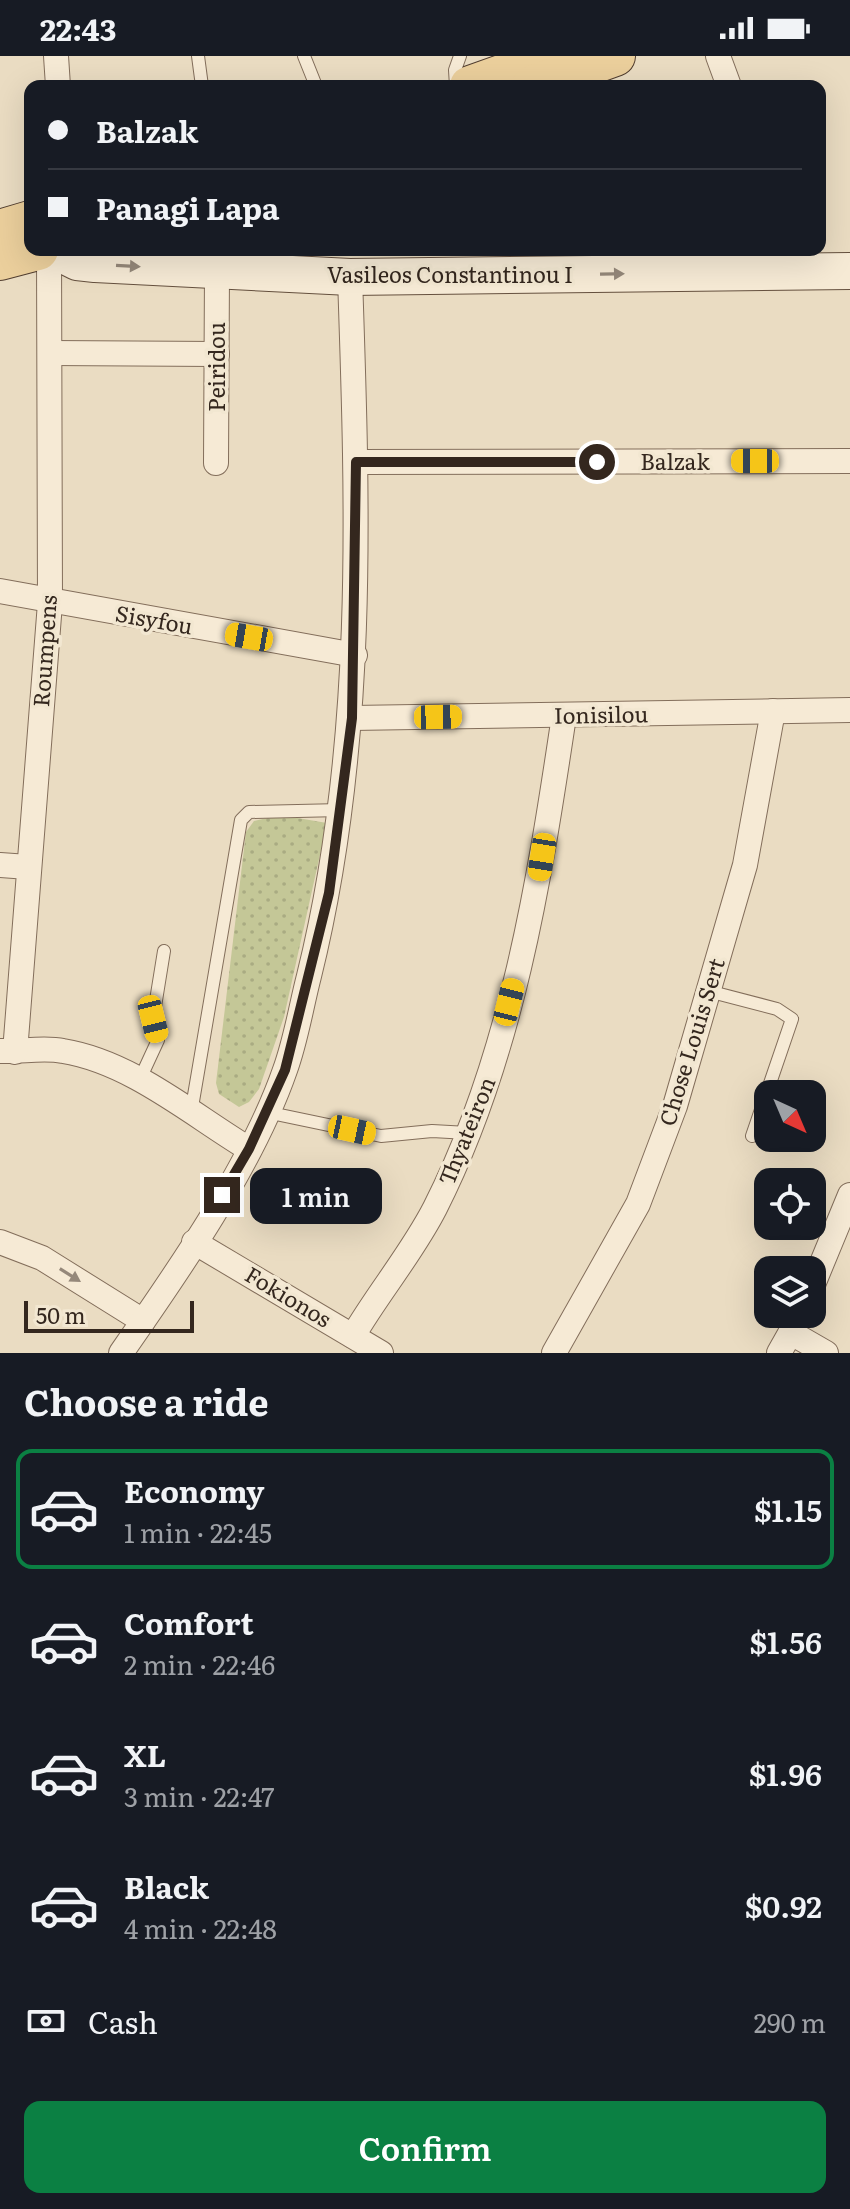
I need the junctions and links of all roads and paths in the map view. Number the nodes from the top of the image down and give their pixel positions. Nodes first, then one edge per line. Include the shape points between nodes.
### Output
1 (56, 56) edge
2 (198, 56) edge
3 (304, 56) edge
4 (460, 56) edge
5 (555, 56) edge
6 (615, 56) edge
7 (718, 56) edge
8 (58, 80) edge
9 (201, 80) edge
10 (314, 80) edge
11 (456, 80) edge
12 (487, 80) edge
13 (549, 80) edge
14 (727, 80) edge
15 (24, 223) edge
16 (0, 230) edge
17 (24, 235) edge
18 (0, 237) edge
19 (24, 254) edge
20 (51, 256) edge
21 (64, 256) edge
22 (0, 260) edge
23 (791, 261) edge
24 (217, 271) junction
25 (850, 271) edge
26 (350, 277) junction
27 (50, 353) junction
28 (217, 354) junction
29 (850, 461) edge
30 (356, 462) junction
31 (216, 463) dead end
32 (0, 591) edge
33 (50, 603) junction
34 (355, 655) junction
35 (850, 710) edge
36 (773, 711) junction
37 (564, 716) junction
38 (352, 718) junction
39 (341, 810) junction
40 (0, 865) edge
41 (28, 867) junction
42 (164, 951) dead end
43 (708, 991) junction
44 (8, 1052) edge
45 (140, 1079) junction
46 (266, 1112) junction
47 (191, 1114) junction
48 (468, 1133) junction
49 (752, 1136) dead end
50 (249, 1149) junction
51 (850, 1195) edge
52 (0, 1242) edge
53 (194, 1242) junction
54 (825, 1256) edge
55 (143, 1321) junction
56 (791, 1334) edge
57 (353, 1336) junction
58 (121, 1353) edge
59 (381, 1353) edge
60 (554, 1353) edge
61 (826, 1353) edge

1 - 8 street
2 - 9 lane
3 - 10 lane
4 - 11 lane
5 - 12 main road
6 - 13 main road
7 - 14 street
15 - 16 main road
17 - 18 main road
19 - 22 main road
20 - 27 street, Roumpens
21 -> 24 main road, Vasileos Constantinou I via 77,262
23 - 25 main road, Vasileos Constantinou I
26 -> 23 main road, Vasileos Constantinou I
24 - 26 main road, Vasileos Constantinou I
24 - 28 street, Peiridou
26 - 30 street
27 - 28 street
27 - 33 street, Roumpens
28 - 31 street, Peiridou
29 - 30 street, Balzak
30 - 34 street
32 - 33 street, Sisyfou
33 - 34 street, Sisyfou
33 - 41 street, Roumpens
34 - 38 street
35 - 36 street, Ionisilou
36 - 37 street, Ionisilou
36 - 43 street, Chose Louis Sert via 745,865
37 - 38 street, Ionisilou
37 - 48 street, Thyateiron via 537,887 487,1089
38 - 39 street
39 - 46 street via 312,963 285,1070
39 - 47 lane via 249,812 241,820
40 - 41 street
41 - 44 street, Roumpens
42 - 45 lane via 153,1019 158,1040
43 - 49 lane via 777,1009 792,1019
43 - 60 street, Chose Louis Sert via 675,1106 638,1204
44 - 45 street via 60,1050
45 - 47 street
46 - 48 lane via 381,1136
46 - 50 street
47 - 50 street
48 - 57 street, Thyateiron via 434,1209
50 - 53 street
51 - 54 street
52 -> 55 street via 42,1258
53 - 55 street
53 - 57 street, Fokionos
55 - 58 street
56 - 61 street
57 - 59 street, Fokionos

